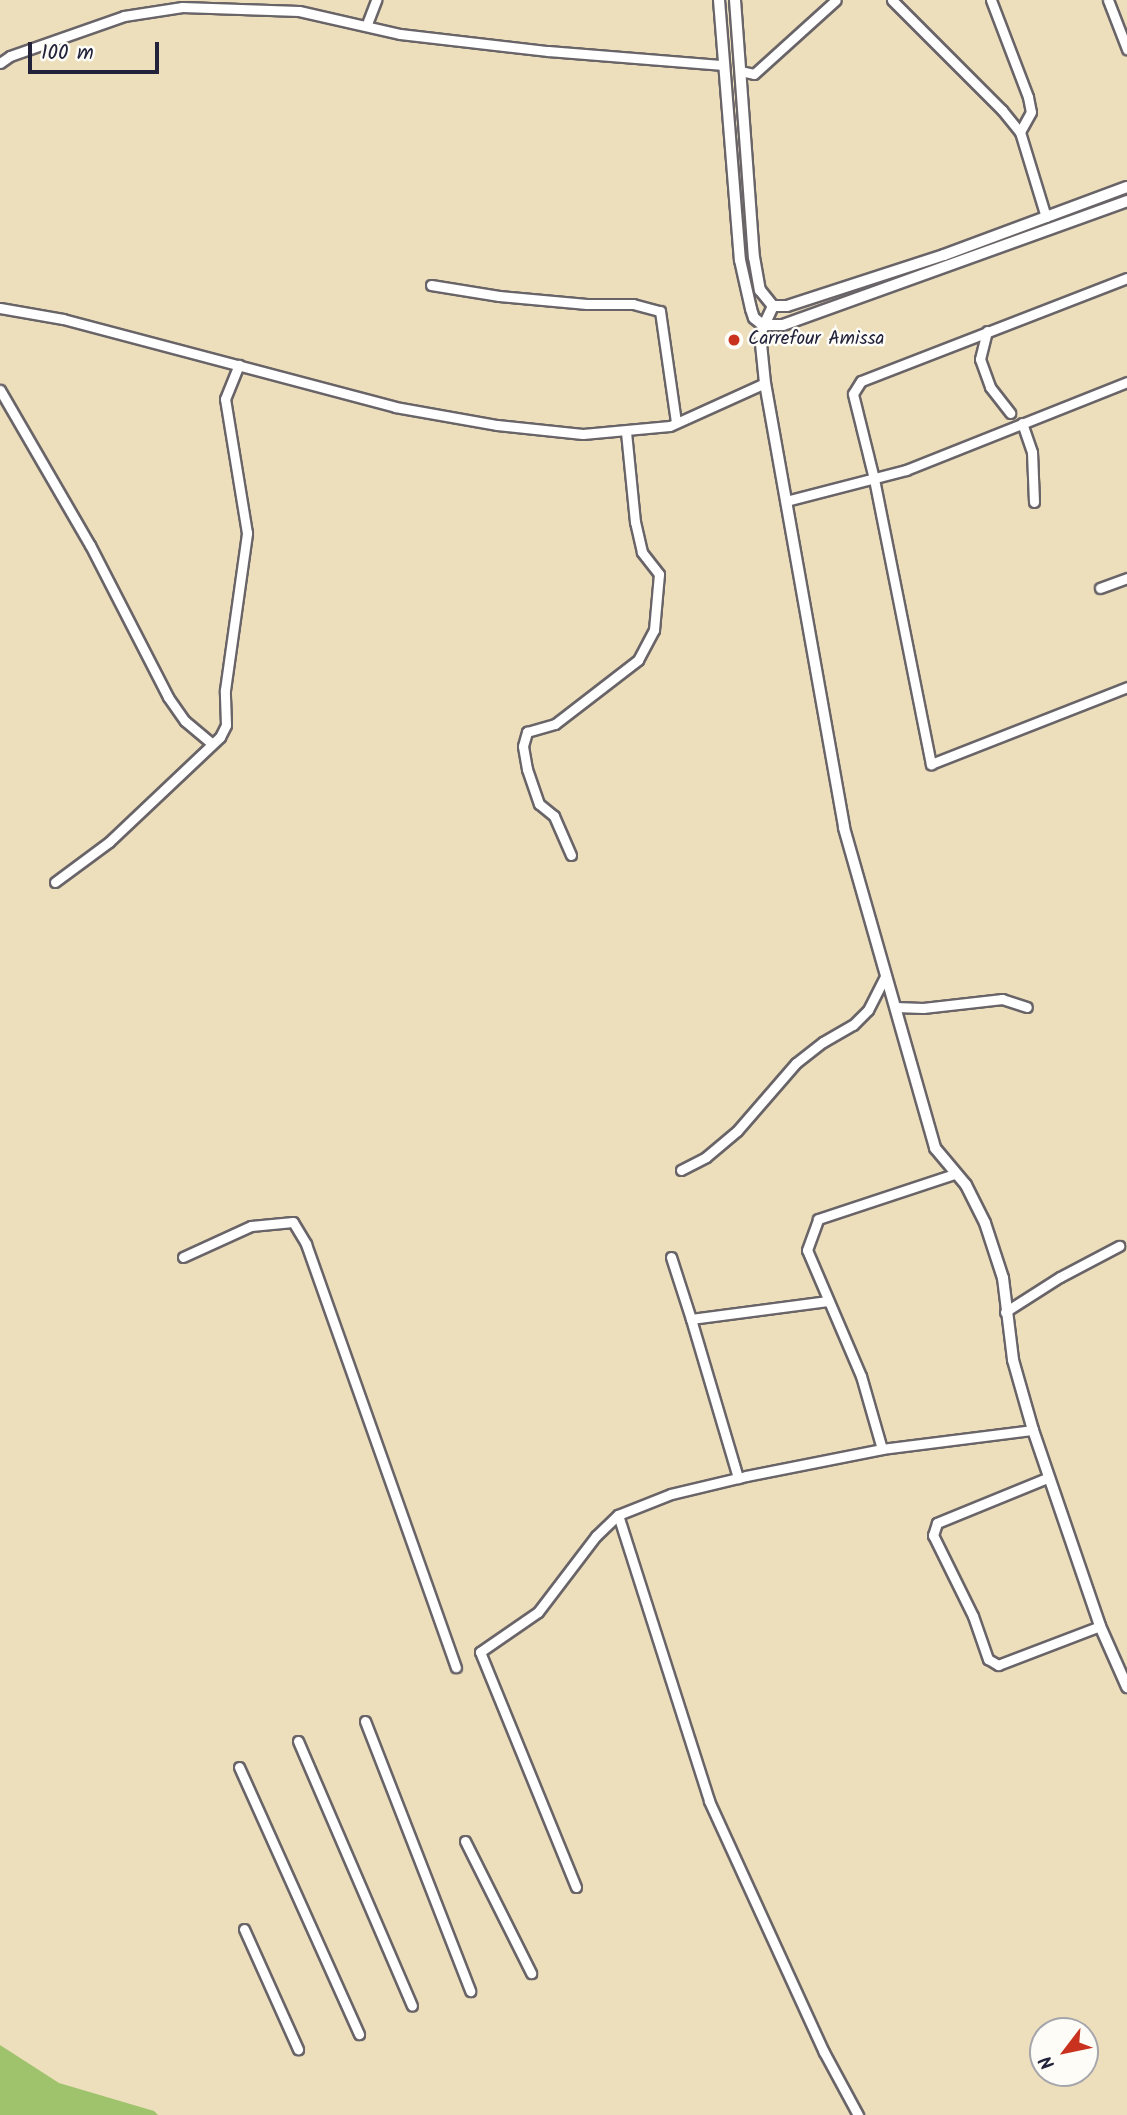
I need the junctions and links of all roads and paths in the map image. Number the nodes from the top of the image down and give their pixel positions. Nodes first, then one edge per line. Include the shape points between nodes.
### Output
1 (376, 0) edge
2 (719, 0) edge
3 (735, 0) edge
4 (836, 0) edge
5 (892, 0) edge
6 (991, 0) edge
7 (1108, 0) edge
8 (367, 24) junction
9 (1127, 49) edge
10 (0, 63) edge
11 (723, 65) junction
12 (740, 71) junction
13 (1020, 132) junction
14 (1127, 187) edge
15 (1127, 201) edge
16 (1046, 217) junction
17 (1127, 278) edge
18 (430, 285) dead end
19 (773, 306) junction
20 (0, 308) edge
21 (763, 325) junction
22 (987, 331) junction
23 (239, 365) junction
24 (1127, 382) edge
25 (765, 383) junction
26 (0, 390) edge
27 (1010, 413) dead end
28 (676, 422) junction
29 (1022, 423) junction
30 (626, 432) junction
31 (874, 479) junction
32 (786, 501) junction
33 (1034, 502) dead end
34 (1127, 578) edge
35 (1100, 588) dead end
36 (1127, 687) edge
37 (212, 744) junction
38 (571, 855) dead end
39 (55, 882) dead end
40 (885, 976) junction
41 (895, 1007) junction
42 (1027, 1007) dead end
43 (681, 1170) dead end
44 (954, 1174) junction
45 (1119, 1246) dead end
46 (671, 1256) dead end
47 (183, 1257) dead end
48 (828, 1301) junction
49 (1005, 1312) junction
50 (691, 1319) junction
51 (1033, 1430) junction
52 (882, 1449) junction
53 (738, 1478) junction
54 (1047, 1478) junction
55 (618, 1515) junction
56 (1100, 1626) junction
57 (456, 1667) dead end
58 (1127, 1687) edge
59 (365, 1721) dead end
60 (299, 1741) dead end
61 (239, 1767) dead end
62 (465, 1841) dead end
63 (576, 1887) dead end
64 (244, 1929) dead end
65 (531, 1973) dead end
66 (470, 1991) dead end
67 (412, 2006) dead end
68 (359, 2034) dead end
69 (298, 2049) dead end
70 (858, 2115) edge

1 - 8 street
2 - 11 street
3 - 12 street
4 - 12 street via 754,74
5 - 13 street
6 - 13 street via 1031,112
7 - 9 street
8 - 10 street via 299,11 155,9 98,25
8 - 11 street via 441,39
11 - 21 street via 740,260 751,309
12 - 19 street via 754,257 760,290
13 - 16 street
14 - 16 street
15 - 21 street via 783,325
16 - 19 street via 787,306
17 - 22 street
18 - 28 street via 587,304 633,304 660,311
19 - 21 street
20 - 23 street via 63,319
21 - 25 street
22 - 27 street via 980,359 990,387
22 - 31 street via 855,386 853,394
23 - 30 street via 395,407 498,425 583,434
23 - 37 street via 225,399 247,533 225,690 226,725
24 - 29 street
25 - 28 street
25 - 32 street
26 - 37 street via 90,545 169,697 185,721
28 - 30 street
29 - 31 street
29 - 33 street via 1032,452
30 - 38 street via 642,552 660,575 654,629 638,660 555,724 527,732 523,746 539,804 554,816
31 - 32 street
31 - 36 street via 931,764
32 - 40 street via 844,828
34 - 35 street
37 - 39 street via 109,842
40 - 41 street
40 - 43 street via 868,1010 796,1063 737,1131 706,1157
41 - 42 street via 1002,999
41 - 44 street via 935,1148
44 - 48 street via 818,1219 807,1250
44 - 49 street via 966,1185 985,1223 1003,1278
45 - 49 street
46 - 50 street
47 - 57 street via 251,1226 293,1223 306,1244
48 - 50 street
48 - 52 street via 861,1376
49 - 51 street
50 - 53 street
51 - 52 street
51 - 54 street
52 - 53 street
53 - 55 street via 671,1494
54 - 56 street
54 - 56 street via 937,1523 933,1535 973,1616 988,1659 998,1665
55 - 63 street via 596,1536 538,1612 480,1652
55 - 70 street via 709,1801 824,2052
56 - 58 street
59 - 66 street
60 - 67 street
61 - 68 street
62 - 65 street
64 - 69 street

